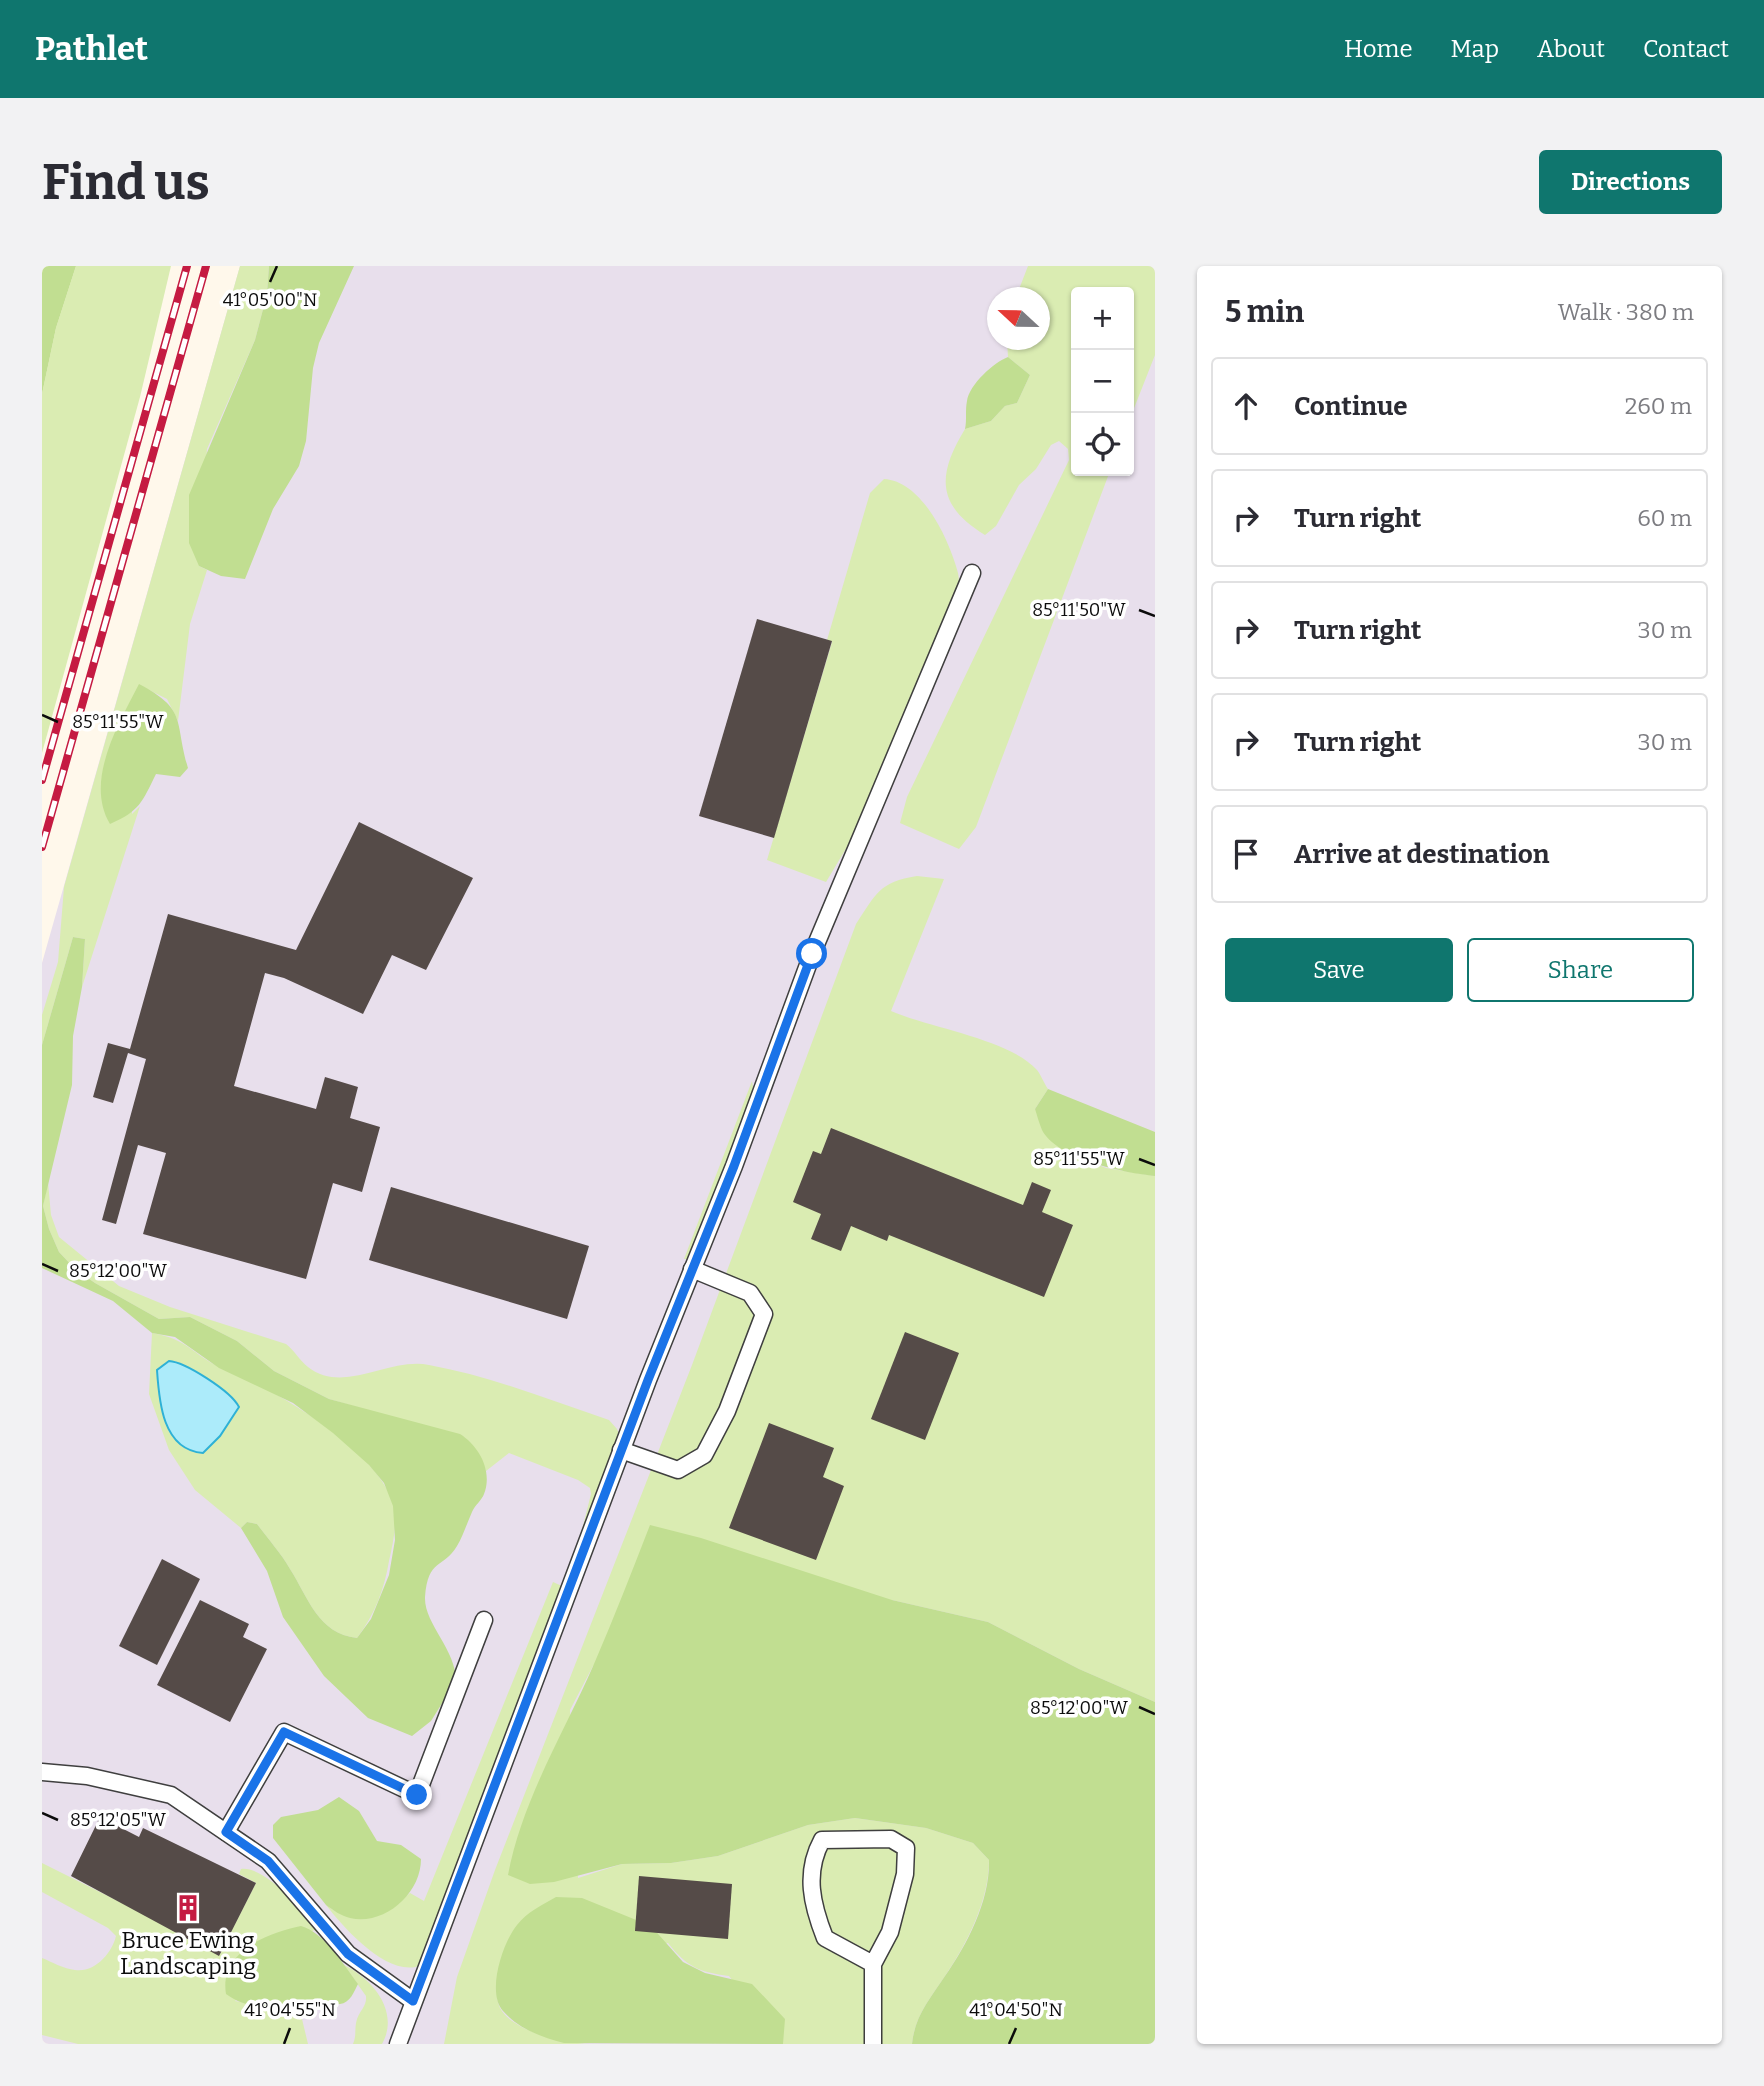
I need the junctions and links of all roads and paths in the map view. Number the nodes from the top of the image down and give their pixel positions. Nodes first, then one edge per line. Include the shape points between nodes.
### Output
1 (972, 573) dead end
2 (692, 1269) junction
3 (621, 1450) junction
4 (485, 1620) dead end
5 (42, 1772) edge
6 (226, 1832) junction
7 (873, 1964) junction
8 (413, 2001) junction
9 (398, 2044) edge
10 (873, 2044) edge

1 - 2 lane via 812,954
2 - 3 lane
2 - 3 lane via 750,1293 764,1314 727,1411 704,1455 678,1470
3 - 8 lane
4 - 6 lane via 417,1795 284,1732
5 - 6 lane via 87,1776 171,1795
6 - 8 lane via 268,1861 348,1954
7 - 7 lane via 890,1932 905,1874 906,1848 891,1839 822,1840 813,1857 811,1902 825,1938
7 - 10 lane
8 - 9 lane

